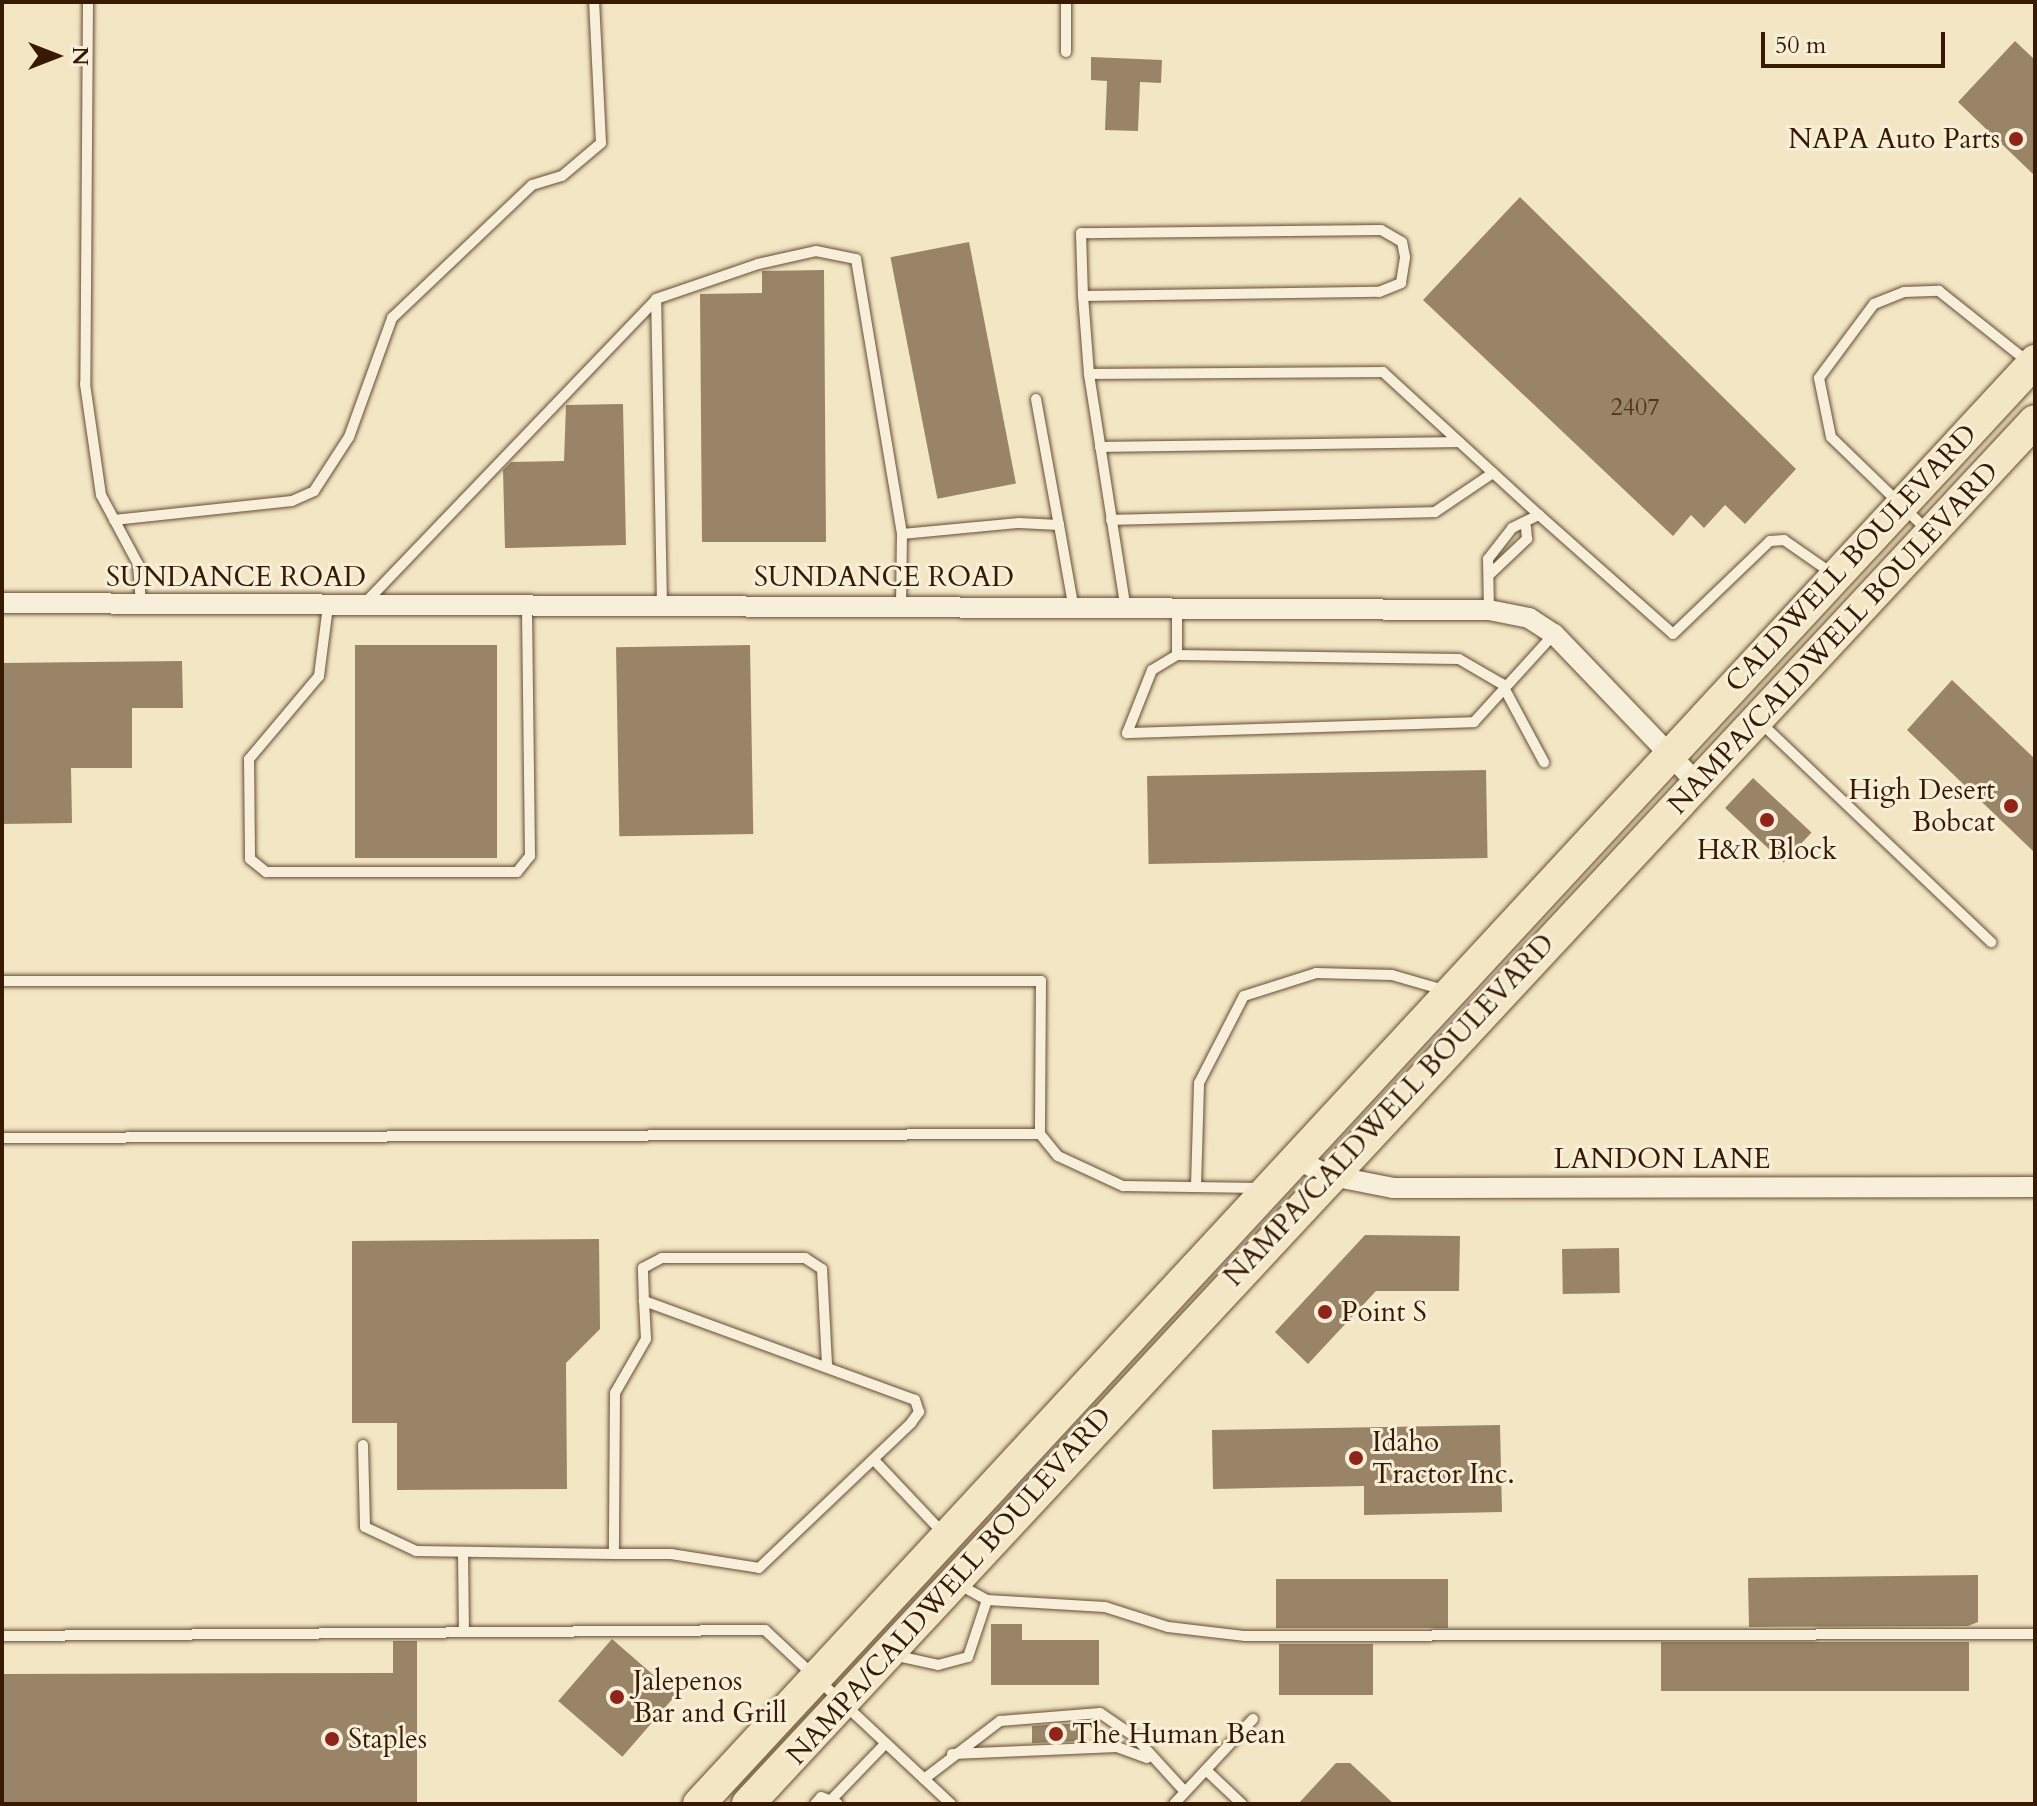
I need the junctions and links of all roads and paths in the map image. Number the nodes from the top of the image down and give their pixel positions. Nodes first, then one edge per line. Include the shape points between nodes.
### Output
1 (88, 2) edge
2 (594, 2) edge
3 (1066, 2) edge
4 (1066, 52) dead end
5 (1083, 296) junction
6 (656, 299) junction
7 (2034, 364) edge
8 (1089, 374) junction
9 (1036, 399) dead end
10 (2035, 421) edge
11 (1459, 442) junction
12 (1100, 447) junction
13 (1493, 473) junction
14 (1900, 505) junction
15 (1539, 515) junction
16 (114, 520) junction
17 (1111, 520) junction
18 (1059, 525) junction
19 (1526, 527) junction
20 (1931, 533) junction
21 (902, 534) junction
22 (1491, 573) junction
23 (1834, 575) junction
24 (2, 603) edge
25 (141, 604) junction
26 (1073, 604) junction
27 (1125, 604) junction
28 (527, 605) junction
29 (662, 605) junction
30 (901, 605) junction
31 (1177, 605) junction
32 (328, 606) junction
33 (363, 606) junction
34 (1489, 610) junction
35 (1554, 634) junction
36 (1177, 655) junction
37 (1502, 684) junction
38 (1757, 719) junction
39 (1668, 755) junction
40 (1544, 762) dead end
41 (1697, 783) junction
42 (1991, 942) dead end
43 (2, 981) edge
44 (1449, 992) junction
45 (1040, 1134) junction
46 (2, 1138) edge
47 (1295, 1158) junction
48 (1327, 1175) junction
49 (1196, 1186) junction
50 (2035, 1187) edge
51 (1267, 1189) junction
52 (644, 1301) junction
53 (827, 1366) junction
54 (363, 1445) dead end
55 (874, 1460) junction
56 (945, 1536) junction
57 (463, 1552) junction
58 (614, 1554) junction
59 (955, 1582) junction
60 (987, 1600) junction
61 (464, 1631) junction
62 (2035, 1634) edge
63 (2, 1636) edge
64 (890, 1654) junction
65 (815, 1677) junction
66 (844, 1704) junction
67 (1253, 1719) dead end
68 (886, 1743) junction
69 (950, 1754) junction
70 (1147, 1758) junction
71 (1206, 1770) junction
72 (924, 1779) junction
73 (1185, 1792) junction
74 (835, 1801) edge
75 (699, 1804) edge
76 (748, 1804) edge
77 (815, 1804) edge
78 (951, 1804) edge
79 (1174, 1804) edge
80 (1242, 1804) edge

1 - 16 lane via 85,384 101,495
2 - 16 lane via 601,143 562,176 532,185 392,318 349,437 314,491 292,501
3 - 4 lane
5 - 5 lane via 1081,233 1381,230 1402,242 1405,272 1395,289 1379,292
5 - 8 lane
6 - 21 lane via 816,251 856,259
6 - 29 lane
6 - 33 lane
7 - 14 main road, CALDWELL BOULEVARD
7 - 14 lane via 1939,291 1874,304 1819,378 1822,411 1831,437
8 - 11 lane via 1383,372
8 - 12 lane
9 - 18 lane
10 - 20 main road, NAMPA/CALDWELL BOULEVARD
11 - 12 lane
11 - 13 lane
12 - 17 lane
13 - 15 lane
13 - 17 lane via 1435,512
14 - 20 lane
14 - 23 main road, CALDWELL BOULEVARD
15 - 19 lane
15 - 23 lane via 1673,634 1770,541 1784,540
16 - 25 lane via 138,564
17 - 27 lane
18 - 21 lane
18 - 26 lane
19 - 22 lane via 1527,539
19 - 22 lane via 1512,528 1488,559
20 - 38 main road, NAMPA/CALDWELL BOULEVARD
21 - 30 lane
22 - 34 lane
23 - 39 main road, CALDWELL BOULEVARD
24 - 25 street, SUNDANCE ROAD
25 - 32 street, SUNDANCE ROAD
26 - 27 street, SUNDANCE ROAD
26 - 30 street, SUNDANCE ROAD
27 - 31 street, SUNDANCE ROAD
28 - 29 street, SUNDANCE ROAD
28 - 32 lane via 530,856 517,872 266,872 250,859 249,759 319,676
28 - 33 street, SUNDANCE ROAD
29 - 30 street, SUNDANCE ROAD
31 - 34 street, SUNDANCE ROAD
31 - 36 lane
32 - 33 street, SUNDANCE ROAD
34 - 35 street, SUNDANCE ROAD via 1529,618
35 - 37 lane
35 - 39 street, SUNDANCE ROAD
36 - 37 lane via 1459,659
36 - 37 lane via 1152,670 1127,733 1474,722
37 - 40 lane
38 - 41 main road, NAMPA/CALDWELL BOULEVARD
38 - 42 lane
39 - 41 street, SUNDANCE ROAD
39 - 44 main road, NAMPA/CALDWELL BOULEVARD
41 - 48 main road, NAMPA/CALDWELL BOULEVARD
43 - 45 lane via 1041,981
44 - 47 main road, NAMPA/CALDWELL BOULEVARD
44 - 49 lane via 1392,975 1316,973 1244,996 1199,1083
45 - 46 lane
45 - 49 lane via 1058,1156 1123,1186
47 - 48 street, LANDON LANE
47 - 51 main road, NAMPA/CALDWELL BOULEVARD
48 - 50 street, LANDON LANE via 1393,1188
48 - 59 main road, NAMPA/CALDWELL BOULEVARD
49 - 51 lane
51 - 56 main road, NAMPA/CALDWELL BOULEVARD
52 - 53 lane
52 - 53 lane via 643,1268 662,1258 805,1258 822,1269
52 - 58 lane via 646,1339 615,1393
53 - 55 lane via 915,1400 919,1412
54 - 57 lane via 365,1527 416,1551
55 - 56 lane
55 - 58 lane via 759,1568 671,1554
56 - 65 main road, NAMPA/CALDWELL BOULEVARD
57 - 58 lane
57 - 61 lane
59 - 60 lane
59 - 64 main road, NAMPA/CALDWELL BOULEVARD
60 - 62 lane via 1105,1607 1168,1627 1245,1636
60 - 64 lane via 968,1657 938,1665
61 - 63 lane
61 - 65 lane via 765,1630
64 - 66 main road, NAMPA/CALDWELL BOULEVARD
65 - 66 lane
65 - 75 main road, NAMPA/CALDWELL BOULEVARD
66 - 68 lane
66 - 76 main road, NAMPA/CALDWELL BOULEVARD
67 - 71 lane
68 - 72 lane
68 - 74 lane
69 - 70 lane via 1117,1747
69 - 70 lane via 1000,1721 1100,1713 1135,1737
69 - 72 lane
70 - 73 lane
71 - 73 lane
71 - 80 lane
72 - 78 lane
73 - 79 lane
74 - 77 lane

